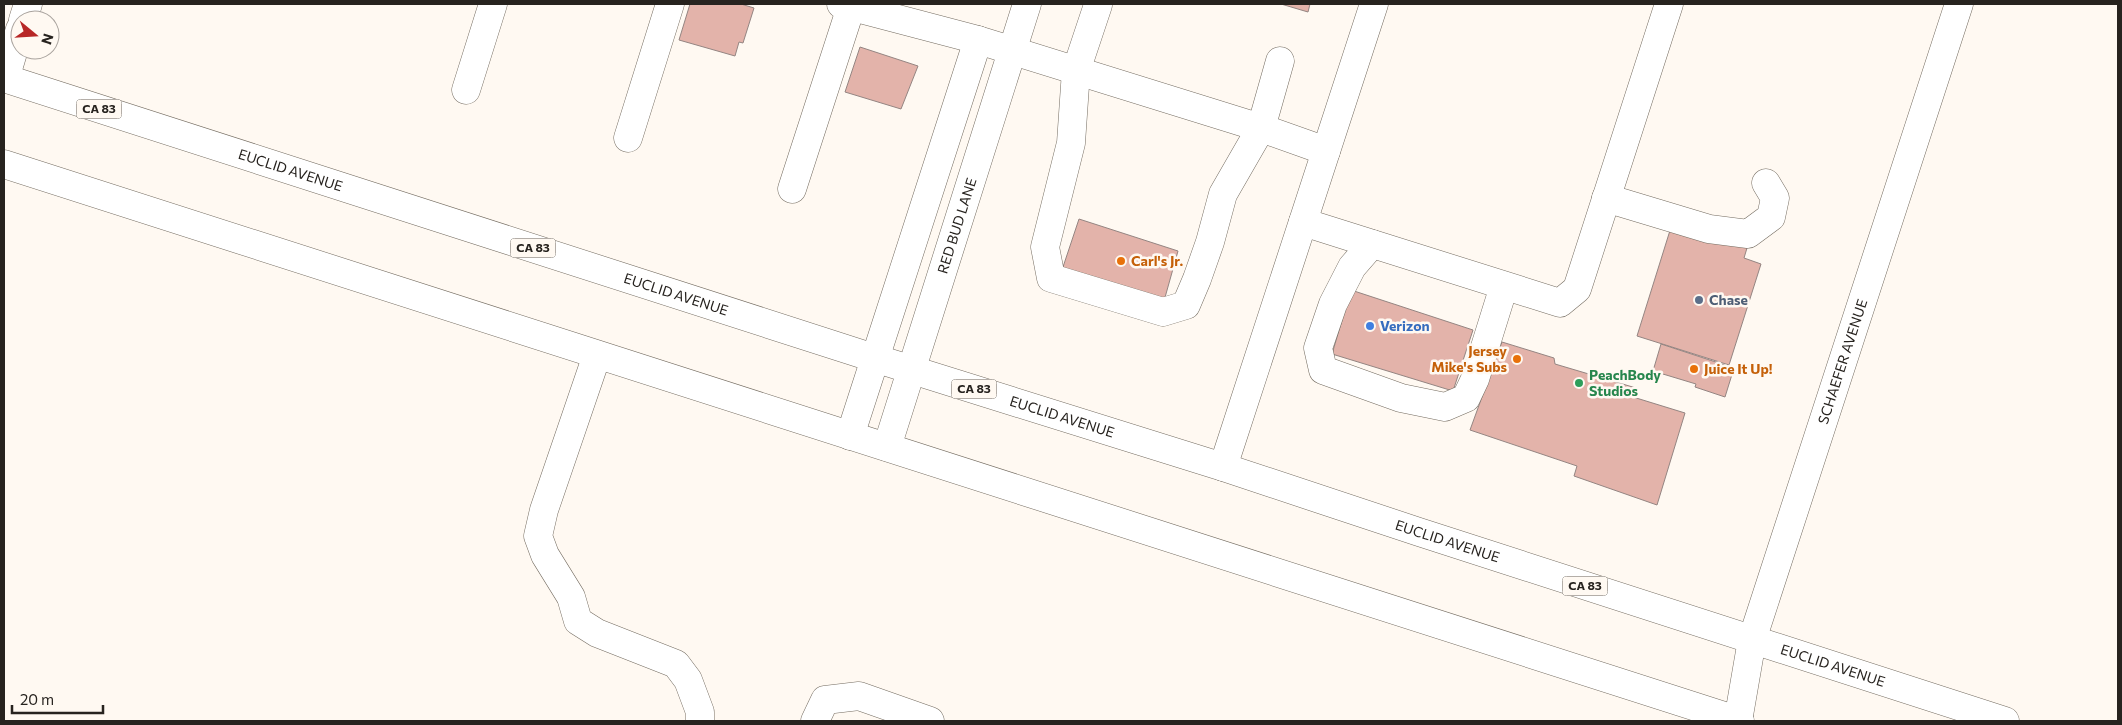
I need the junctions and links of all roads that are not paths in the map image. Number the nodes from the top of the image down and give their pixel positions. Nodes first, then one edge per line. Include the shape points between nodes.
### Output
1 (494, 4) edge
2 (670, 4) edge
3 (1027, 4) edge
4 (1374, 4) edge
5 (1669, 4) edge
6 (1960, 4) edge
7 (1098, 5) dead end
8 (846, 6) edge
9 (978, 40) junction
10 (1012, 51) junction
11 (10, 60) edge
12 (1280, 61) dead end
13 (1076, 71) junction
14 (4, 78) edge
15 (466, 90) dead end
16 (1261, 128) junction
17 (628, 138) dead end
18 (1326, 151) junction
19 (4, 164) edge
20 (1766, 183) dead end
21 (792, 189) dead end
22 (1606, 198) junction
23 (1303, 222) junction
24 (1372, 244) junction
25 (1504, 286) junction
26 (597, 355) junction
27 (874, 358) junction
28 (911, 369) junction
29 (850, 436) junction
30 (887, 447) junction
31 (1223, 467) junction
32 (1752, 640) junction
33 (700, 721) edge
34 (816, 721) edge
35 (930, 721) edge
36 (1739, 721) edge
37 (2005, 721) edge

1 - 15 main road
2 - 17 main road
3 - 10 main road, RED BUD LANE
4 - 18 main road
5 - 22 main road
6 - 32 main road, SCHAEFER AVENUE
7 - 13 main road
8 - 9 main road
8 - 21 main road
9 - 10 main road
9 - 27 main road
10 - 13 main road
10 - 28 main road, RED BUD LANE
11 - 14 main road
12 - 16 main road
13 - 16 main road
13 - 16 main road via 1070,143 1045,247 1051,278 1163,312 1186,305 1210,242 1223,194
14 - 27 main road, EUCLID AVENUE / CA 83
16 - 18 main road
18 - 23 main road
19 - 26 main road
20 - 22 main road via 1775,198 1772,217 1748,234 1709,229
22 - 25 main road via 1576,289 1560,304
23 - 24 main road
23 - 31 main road
24 - 25 main road
24 - 25 main road via 1352,267 1332,304 1318,348 1323,370 1401,398 1446,407 1466,398 1475,380
26 - 29 main road
26 - 33 main road via 538,536 545,555 571,597 578,621 597,634 676,664 688,680 700,712
27 - 28 main road, EUCLID AVENUE / CA 83
27 - 29 main road
28 - 30 main road, RED BUD LANE
28 - 31 main road, EUCLID AVENUE / CA 83
29 - 30 main road
30 - 36 main road
31 - 32 main road, EUCLID AVENUE / CA 83
32 - 36 main road, SCHAEFER AVENUE
32 - 37 main road, EUCLID AVENUE / CA 83
34 - 35 main road via 825,700 859,696

